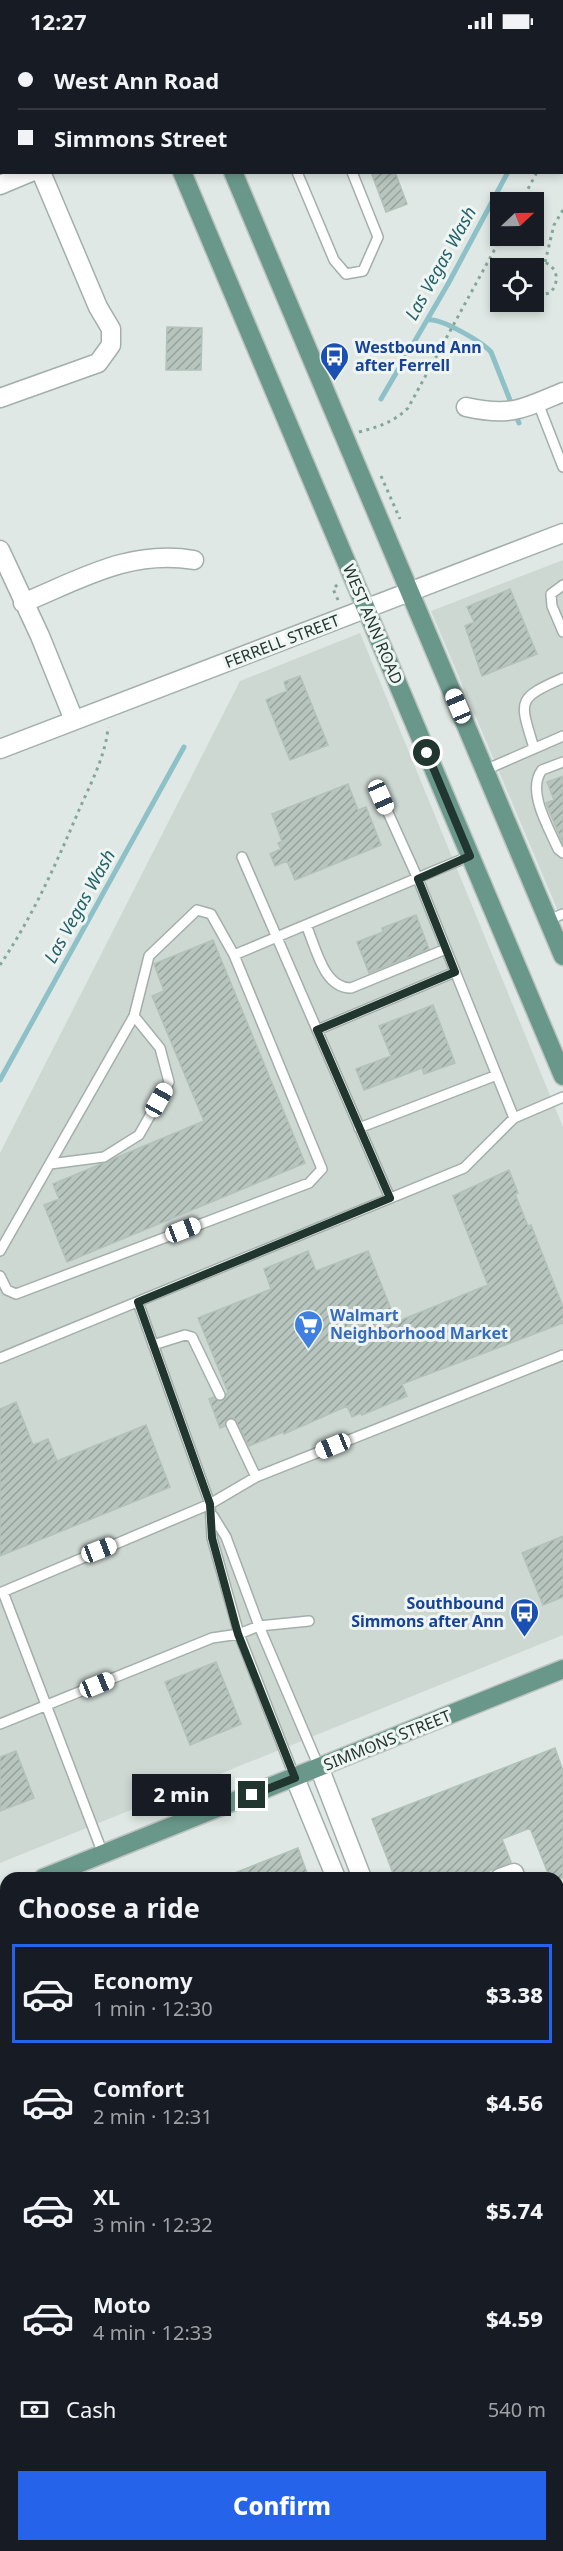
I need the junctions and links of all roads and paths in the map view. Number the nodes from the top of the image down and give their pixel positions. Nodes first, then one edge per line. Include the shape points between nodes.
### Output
1 (27, 174) edge
2 (42, 174) edge
3 (183, 174) edge
4 (234, 174) edge
5 (298, 174) edge
6 (353, 174) edge
7 (536, 174) edge
8 (0, 185) edge
9 (526, 192) edge
10 (563, 210) edge
11 (497, 246) edge
12 (545, 262) joint
13 (563, 277) edge
14 (557, 278) junction
15 (544, 294) edge
16 (563, 392) edge
17 (0, 398) edge
18 (538, 403) junction
19 (466, 407) dead end
20 (362, 442) dead end
21 (563, 467) edge
22 (376, 470) dead end
23 (401, 529) dead end
24 (563, 532) edge
25 (0, 550) edge
26 (194, 560) dead end
27 (354, 578) junction
28 (563, 585) edge
29 (410, 591) junction
30 (23, 603) junction
31 (366, 608) junction
32 (345, 616) junction
33 (563, 632) edge
34 (563, 678) edge
35 (74, 720) junction
36 (116, 724) dead end
37 (563, 736) edge
38 (534, 748) junction
39 (0, 749) edge
40 (563, 762) edge
41 (485, 770) junction
42 (381, 797) dead end
43 (563, 853) edge
44 (470, 856) junction
45 (243, 857) dead end
46 (418, 879) junction
47 (555, 917) edge
48 (306, 925) junction
49 (277, 937) junction
50 (446, 950) junction
51 (234, 955) junction
52 (563, 956) edge
53 (0, 965) edge
54 (455, 972) junction
55 (134, 1016) junction
56 (317, 1030) junction
57 (497, 1075) junction
58 (563, 1076) edge
59 (563, 1097) edge
60 (514, 1118) junction
61 (359, 1128) junction
62 (50, 1164) junction
63 (390, 1198) junction
64 (0, 1251) edge
65 (0, 1276) edge
66 (138, 1302) junction
67 (153, 1345) junction
68 (563, 1355) edge
69 (0, 1358) edge
70 (220, 1395) dead end
71 (231, 1424) dead end
72 (256, 1477) junction
73 (210, 1504) junction
74 (213, 1515) junction
75 (2, 1593) edge
76 (309, 1621) dead end
77 (260, 1626) junction
78 (238, 1634) junction
79 (562, 1674) edge
80 (46, 1706) junction
81 (0, 1724) edge
82 (319, 1767) junction
83 (295, 1778) junction
84 (103, 1854) junction
85 (58, 1872) edge
86 (334, 1872) edge
87 (360, 1872) edge

1 - 8 street
2 - 17 street via 111,329 111,345 98,363
3 - 27 main road, WEST ANN ROAD
4 - 29 main road
5 - 6 lane via 334,260 346,274 356,274 363,272 378,237
7 - 9 path
10 - 12 path via 554,225
11 - 20 path via 408,408 383,426 358,432
12 - 14 path via 554,268
13 - 14 path
14 - 15 path via 550,293
16 - 18 street
18 - 19 street via 495,414
18 - 21 lane
22 - 23 path via 399,512
24 - 29 street, FERRELL STREET
25 - 30 street
26 - 30 street via 153,556 131,559
27 - 31 main road, WEST ANN ROAD
27 - 32 path via 333,589
28 - 33 lane via 551,594
29 - 31 street, FERRELL STREET
29 - 41 main road
30 - 35 street
31 - 32 street, FERRELL STREET
31 - 44 main road, WEST ANN ROAD
32 - 35 street, FERRELL STREET
34 - 38 lane via 534,690 525,700 522,708
35 - 39 street, FERRELL STREET
36 - 53 path via 108,728 92,780 47,885
37 - 38 lane
38 - 41 lane
40 - 43 lane via 542,770 537,782 541,808
41 - 47 main road
42 - 46 lane
44 - 46 lane
44 - 58 main road, WEST ANN ROAD
45 - 49 lane
46 - 48 lane
46 - 50 lane
47 - 52 main road
48 - 49 lane
48 - 50 lane via 330,980 342,988 351,988
49 - 51 lane
49 - 56 lane
50 - 54 lane
51 - 55 lane via 211,914 197,910 149,956
51 - 65 lane via 322,1168 319,1174 309,1183 16,1294 7,1290
54 - 56 lane
54 - 57 lane
55 - 62 lane
55 - 62 lane via 160,1048 169,1082 139,1135 104,1157
56 - 61 lane
57 - 60 lane
57 - 61 lane
59 - 60 lane
60 - 63 lane via 464,1168
61 - 63 lane
62 - 64 lane
63 - 66 lane
66 - 67 lane
66 - 69 lane
67 - 70 lane via 185,1335 192,1337
67 - 73 lane
68 - 72 lane
71 - 72 lane
72 - 73 lane
73 - 74 lane
73 - 75 lane
74 - 77 lane via 226,1537
74 - 78 lane via 212,1538
75 - 80 lane
76 - 77 lane
77 - 78 lane
77 - 82 lane
78 - 80 lane via 212,1638
78 - 83 lane
79 - 82 main road, SIMMONS STREET
80 - 81 lane
80 - 84 lane
82 - 83 main road, SIMMONS STREET
82 - 87 street
83 - 84 main road, SIMMONS STREET
83 - 86 street
84 - 85 main road, SIMMONS STREET

